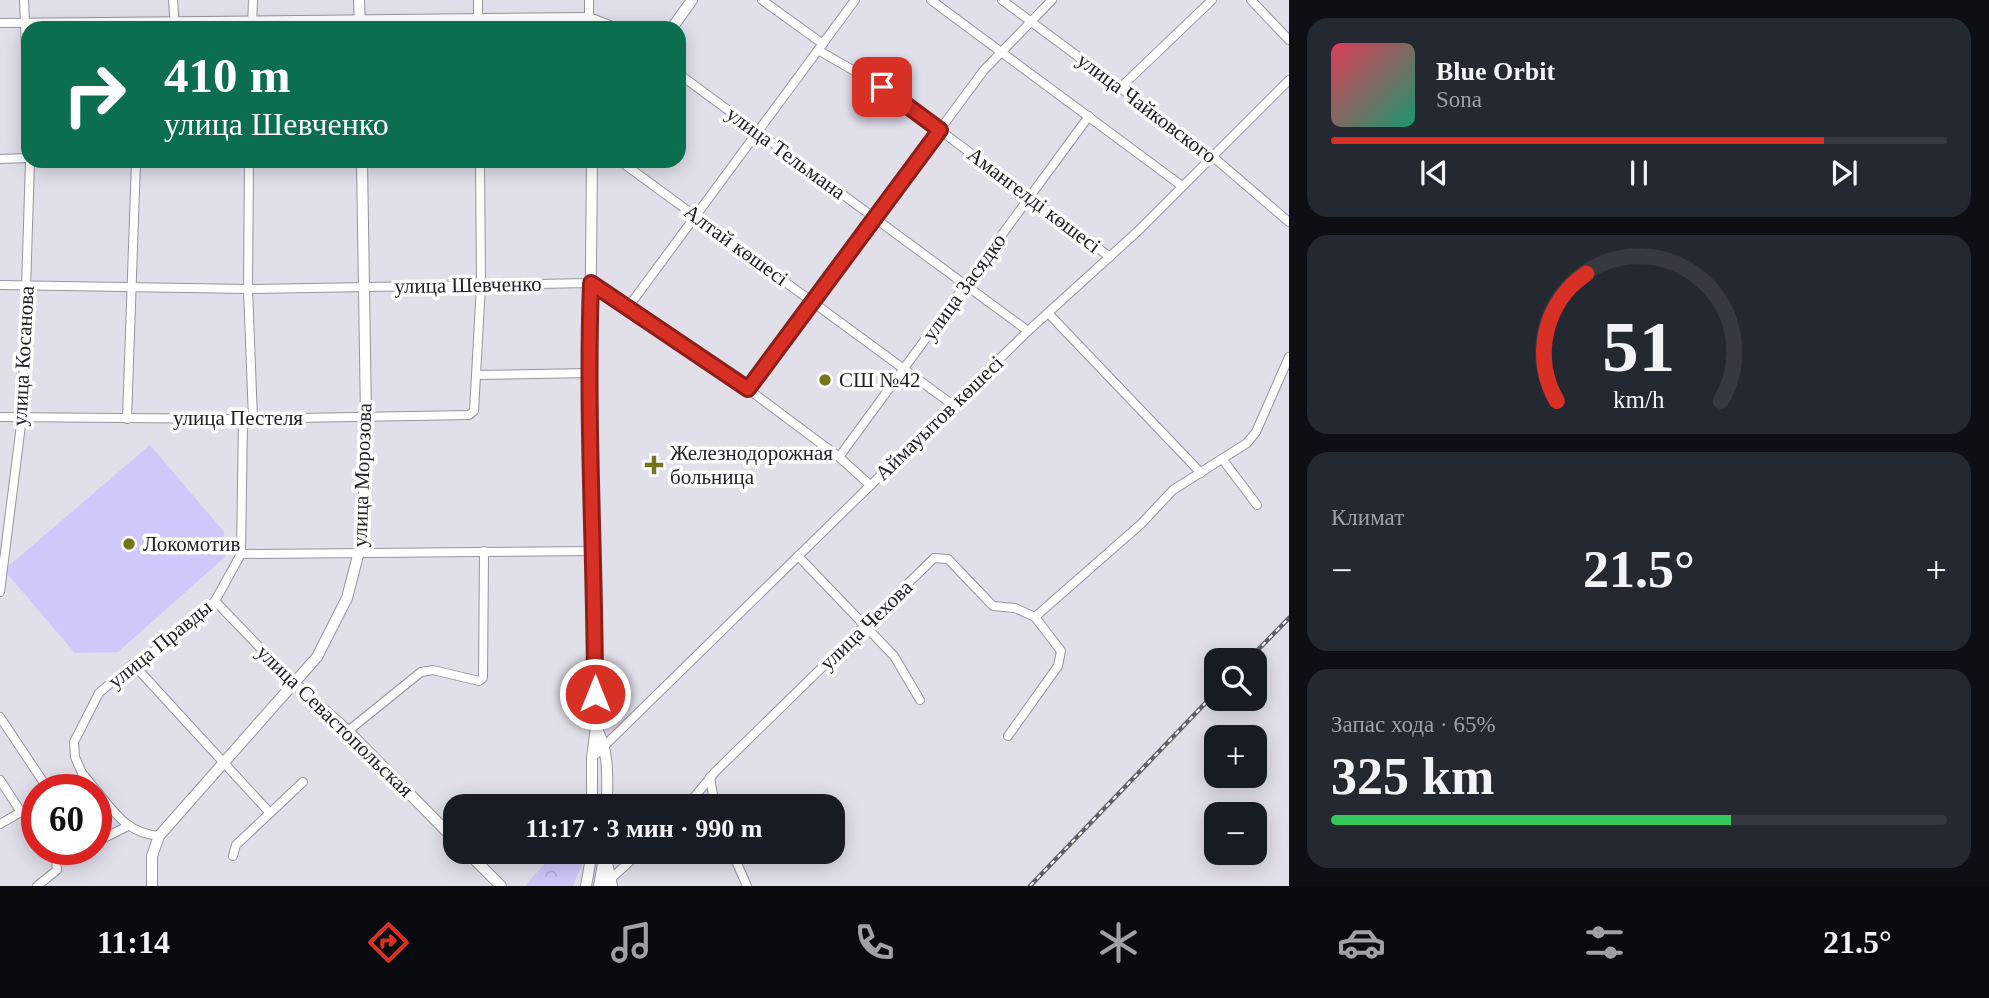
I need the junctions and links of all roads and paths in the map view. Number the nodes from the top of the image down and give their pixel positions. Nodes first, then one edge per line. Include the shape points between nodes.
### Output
1 (24, 0) edge
2 (173, 0) edge
3 (253, 0) edge
4 (359, 0) edge
5 (478, 0) edge
6 (589, 0) edge
7 (692, 0) edge
8 (762, 0) edge
9 (855, 0) edge
10 (931, 0) edge
11 (1002, 0) edge
12 (1052, 0) edge
13 (1212, 0) edge
14 (1251, 0) edge
15 (478, 18) junction
16 (589, 18) junction
17 (25, 21) edge
18 (175, 21) edge
19 (252, 21) edge
20 (360, 21) edge
21 (419, 21) edge
22 (597, 21) edge
23 (677, 21) edge
24 (1030, 21) junction
25 (0, 23) edge
26 (21, 23) edge
27 (1289, 40) edge
28 (821, 47) junction
29 (1001, 52) junction
30 (686, 79) edge
31 (1289, 80) edge
32 (1121, 87) junction
33 (1089, 117) junction
34 (940, 130) junction
35 (758, 133) junction
36 (1212, 156) junction
37 (0, 159) edge
38 (21, 160) edge
39 (29, 168) edge
40 (136, 168) edge
41 (249, 168) edge
42 (362, 168) edge
43 (480, 168) edge
44 (592, 168) edge
45 (630, 168) edge
46 (1182, 186) junction
47 (1030, 197) junction
48 (695, 215) junction
49 (875, 218) junction
50 (1289, 222) edge
51 (1110, 257) junction
52 (591, 283) junction
53 (0, 285) edge
54 (481, 285) junction
55 (966, 285) junction
56 (27, 286) junction
57 (364, 287) junction
58 (131, 289) junction
59 (248, 289) junction
60 (813, 302) junction
61 (628, 306) junction
62 (1048, 313) junction
63 (1028, 331) junction
64 (1289, 357) edge
65 (904, 369) junction
66 (589, 373) junction
67 (476, 375) junction
68 (748, 389) junction
69 (953, 405) junction
70 (0, 417) edge
71 (22, 417) junction
72 (366, 417) junction
73 (127, 419) junction
74 (243, 419) junction
75 (253, 419) junction
76 (839, 457) junction
77 (1223, 460) junction
78 (1201, 473) junction
79 (870, 485) junction
80 (1257, 505) dead end
81 (484, 551) junction
82 (594, 551) junction
83 (361, 552) junction
84 (241, 554) junction
85 (798, 556) junction
86 (0, 592) edge
87 (215, 601) junction
88 (1035, 617) junction
89 (865, 625) junction
90 (133, 664) junction
91 (295, 684) junction
92 (920, 700) dead end
93 (0, 717) edge
94 (596, 727) junction
95 (348, 731) junction
96 (1008, 736) dead end
97 (606, 744) junction
98 (592, 758) junction
99 (223, 764) junction
100 (38, 774) edge
101 (83, 774) edge
102 (710, 777) junction
103 (0, 780) edge
104 (303, 782) dead end
105 (592, 794) edge
106 (607, 794) edge
107 (696, 794) edge
108 (713, 794) edge
109 (112, 809) edge
110 (21, 812) joint
111 (270, 813) junction
112 (0, 824) edge
113 (127, 827) junction
114 (443, 828) edge
115 (112, 834) edge
116 (159, 836) junction
117 (233, 856) dead end
118 (479, 864) edge
119 (590, 864) edge
120 (605, 864) edge
121 (627, 864) edge
122 (737, 864) edge
123 (57, 865) edge
124 (606, 884) edge
125 (37, 886) edge
126 (152, 886) edge
127 (501, 886) edge
128 (586, 886) edge
129 (747, 886) edge

1 - 17 street
2 - 18 street
3 - 19 street
4 - 20 main road
5 - 15 street
6 - 16 street
7 - 23 main road
8 - 28 street, Амангелді көшесі
9 - 28 street
10 - 29 street
11 - 24 street, улица Чайковского
12 - 24 street
13 - 32 street
14 - 27 street
15 - 16 street
15 - 21 street
16 - 22 street
24 - 29 street
24 - 32 street, улица Чайковского
25 - 26 street
28 - 34 street, Амангелді көшесі
28 - 35 street
29 - 33 street
29 - 34 street
30 - 35 street, улица Тельмана
31 - 36 street, Аймауытов көшесі
32 - 36 street, улица Чайковского
33 - 46 street
33 - 47 street, улица Засядко
34 - 47 street, Амангелді көшесі
34 - 49 street
35 - 48 street
35 - 49 street, улица Тельмана
36 - 46 street, Аймауытов көшесі
36 - 50 street, улица Чайковского
37 - 38 street
39 - 56 street, улица Косанова
40 - 58 street
41 - 59 street
42 - 57 main road, улица Морозова
43 - 54 street
44 - 52 main road
45 - 48 street, Алтай көшесі
46 - 51 street, Аймауытов көшесі
47 - 51 street, Амангелді көшесі
47 - 55 street, улица Засядко
48 - 60 street, Алтай көшесі
48 - 61 street
49 - 55 street, улица Тельмана
49 - 60 street
51 - 62 street, Аймауытов көшесі
52 - 54 street, улица Шевченко
52 - 61 street
52 - 66 main road
53 - 56 street, улица Шевченко
54 - 57 street, улица Шевченко
54 - 67 street
55 - 63 street, улица Тельмана
55 - 65 street, улица Засядко
56 - 58 street, улица Шевченко
56 - 71 street, улица Косанова
57 - 59 street, улица Шевченко
57 - 72 main road, улица Морозова
58 - 59 street, улица Шевченко
58 - 73 street
59 - 75 street
60 - 65 street, Алтай көшесі
60 - 68 street
61 - 68 street
62 - 63 street, Аймауытов көшесі
62 - 78 street
63 - 69 street, Аймауытов көшесі
64 - 77 street via 1256,432
65 - 69 street, Алтай көшесі
65 - 76 street, улица Засядко
66 - 67 street
66 - 82 main road
67 - 72 street, улица Пестеля via 474,411 462,417
68 - 76 street
69 - 79 street, Аймауытов көшесі
70 - 71 street, улица Пестеля
71 - 73 street, улица Пестеля
71 - 86 street, улица Косанова
72 - 75 street, улица Пестеля
72 - 83 main road, улица Морозова
73 - 74 street, улица Пестеля
74 - 75 street, улица Пестеля
74 - 84 street, улица Правды
76 - 79 street
77 - 78 street
77 - 80 street
78 - 88 street via 1173,490
79 - 85 street, Аймауытов көшесі
81 - 82 street
81 - 83 street
81 - 95 street via 483,678 421,672
82 - 94 main road
83 - 84 street
83 - 91 main road, улица Морозова via 335,628
84 - 87 street, улица Правды
85 - 89 street
85 - 97 street, Аймауытов көшесі
87 - 90 street, улица Правды via 162,648
87 - 91 street, улица Севастопольская
88 - 89 street, улица Чехова via 1015,608 993,606 941,557 934,558
88 - 96 street via 1062,651 1062,660
89 - 92 street via 894,656
89 - 102 street, улица Чехова
90 - 99 street
90 - 101 street, улица Правды via 99,693 74,742
91 - 95 main road, улица Севастопольская
91 - 99 main road, улица Морозова
93 - 100 street
94 - 97 main road
94 - 98 main road
95 - 114 main road, улица Севастопольская
97 - 98 street, Аймауытов көшесі
97 - 106 main road
98 - 105 main road
99 - 111 street
99 - 116 main road, улица Морозова
102 - 107 street, улица Чехова
102 - 108 street
103 - 110 street
104 - 111 street
109 - 113 street
110 - 112 street
111 - 117 street via 236,845
113 - 115 street
113 - 116 street
116 - 126 main road, улица Морозова via 152,856
118 - 127 main road
119 - 128 main road
120 - 124 main road
121 - 124 street
122 - 129 street
123 - 125 street via 57,870

